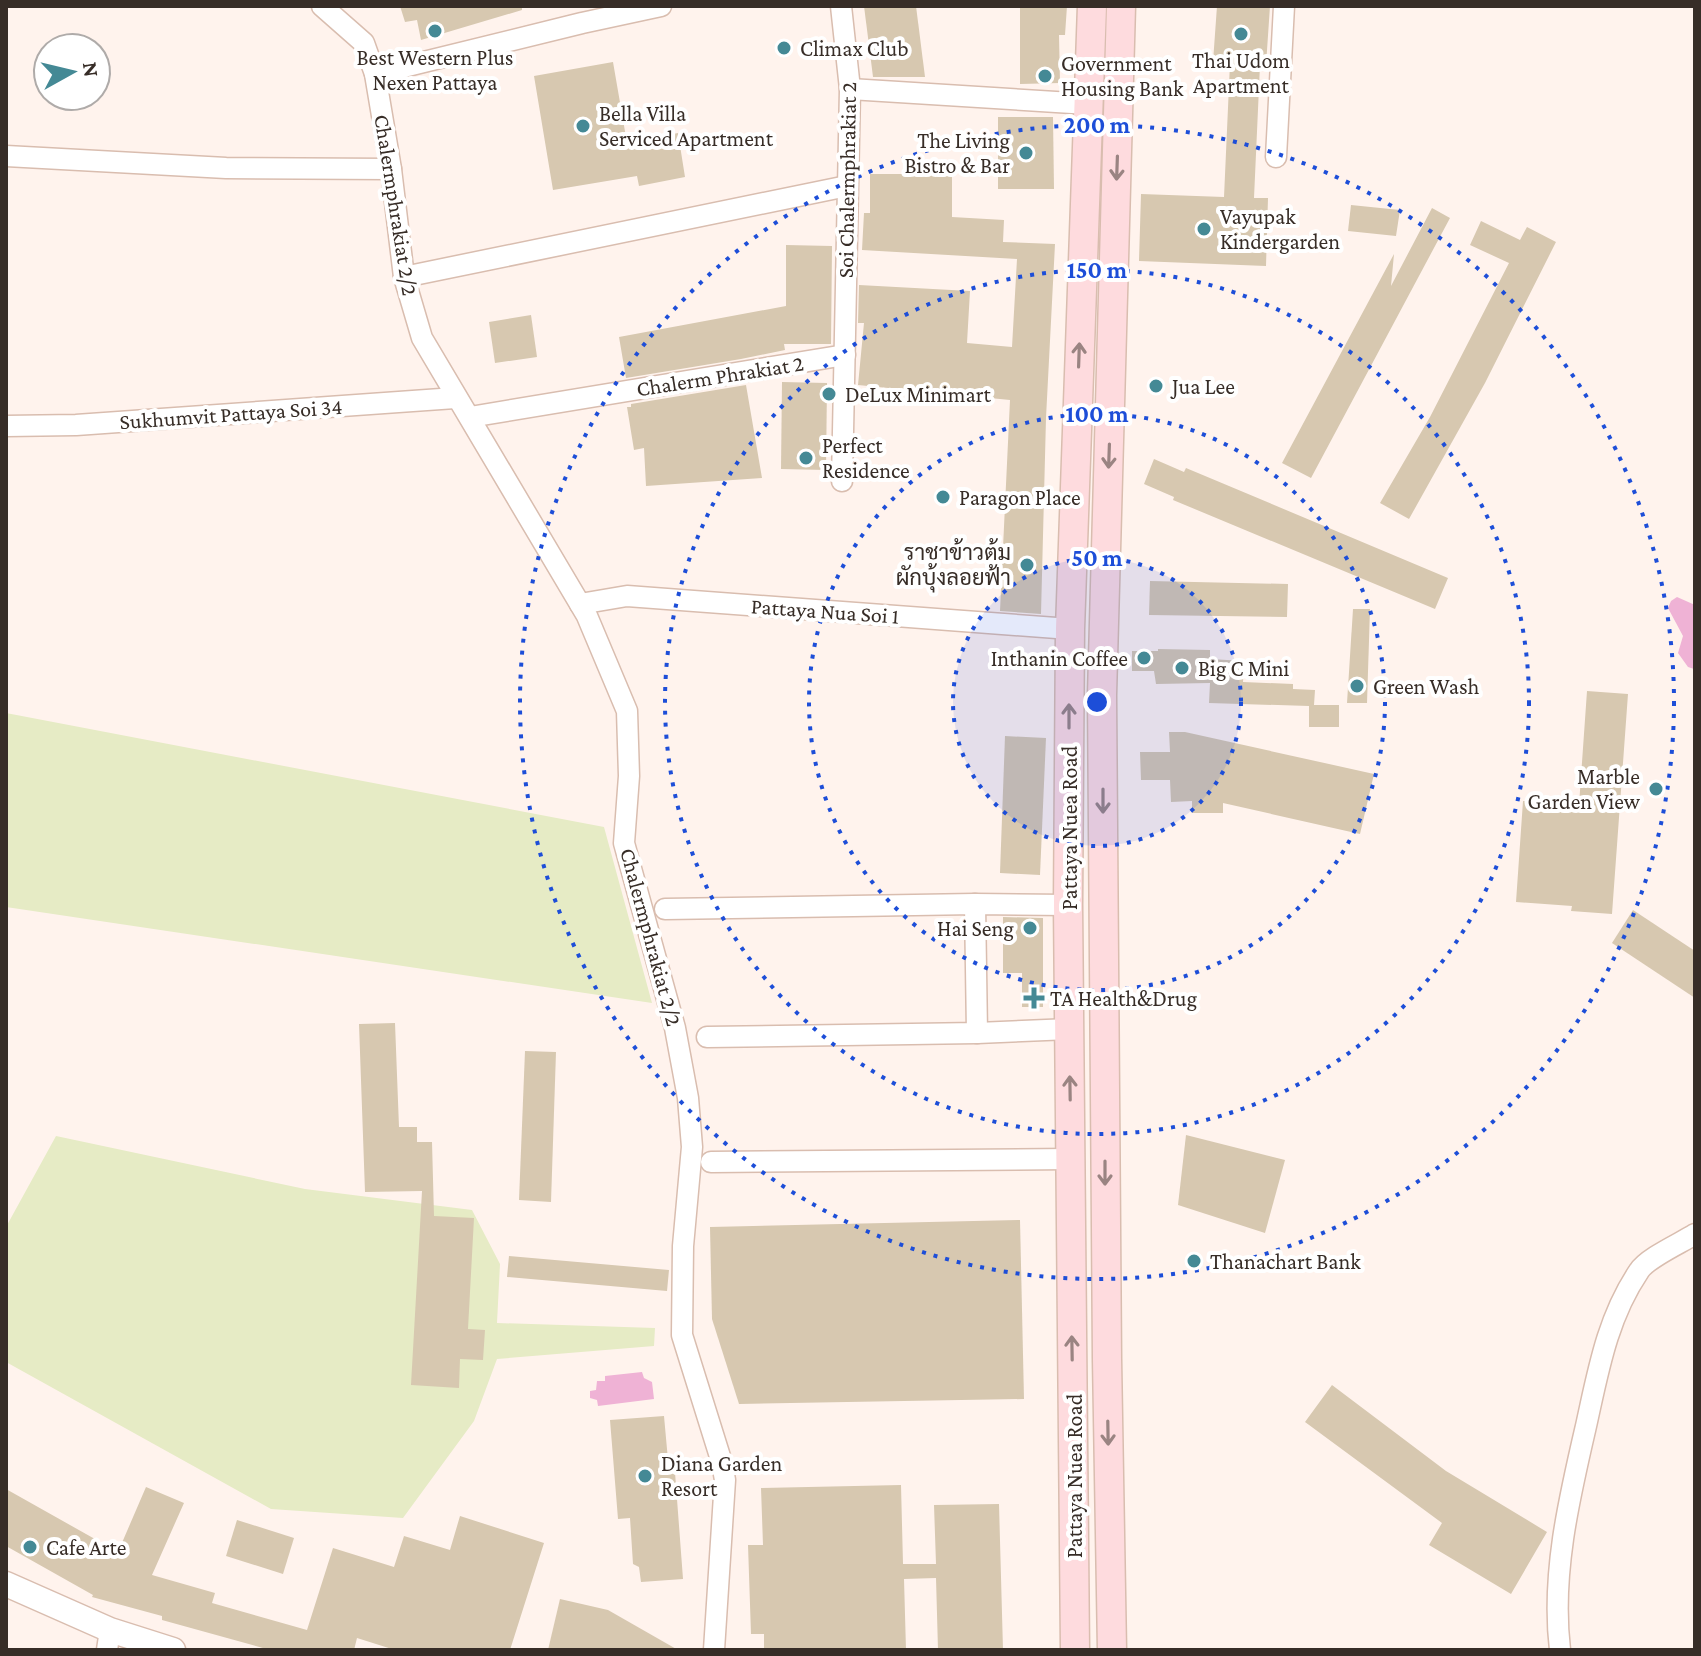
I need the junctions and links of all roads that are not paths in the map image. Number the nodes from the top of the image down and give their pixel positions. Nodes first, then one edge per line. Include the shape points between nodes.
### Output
1 (322, 6) edge
2 (661, 6) edge
3 (841, 6) edge
4 (1092, 6) edge
5 (1121, 6) edge
6 (1284, 6) edge
7 (580, 14) edge
8 (375, 74) junction
9 (850, 89) junction
10 (1088, 104) junction
11 (6, 156) edge
12 (1276, 157) dead end
13 (391, 169) junction
14 (847, 186) junction
15 (404, 277) junction
16 (845, 355) junction
17 (455, 398) junction
18 (470, 417) junction
19 (6, 426) edge
20 (842, 481) dead end
21 (580, 604) junction
22 (1070, 629) junction
23 (975, 904) junction
24 (1068, 905) junction
25 (665, 909) dead end
26 (1070, 1029) junction
27 (977, 1033) junction
28 (707, 1037) dead end
29 (1071, 1159) junction
30 (711, 1162) dead end
31 (1695, 1234) edge
32 (6, 1584) edge
33 (108, 1640) edge
34 (173, 1650) edge
35 (714, 1650) edge
36 (1075, 1650) edge
37 (1112, 1650) edge
38 (1560, 1650) edge

1 - 8 street, Chalermphrakiat 2/2 via 364,43
2 - 7 street
3 - 9 street, Soi Chalermphrakiat 2
4 - 10 main road, Pattaya Nuea Road
5 -> 37 main road, Pattaya Nuea Road via 1102,695
6 - 12 street
7 - 8 street
8 - 13 street, Chalermphrakiat 2/2
9 - 10 street
9 - 14 street, Soi Chalermphrakiat 2
22 -> 10 main road, Pattaya Nuea Road
11 - 13 street via 226,168
13 - 15 street, Chalermphrakiat 2/2
14 - 15 street
14 - 16 street, Soi Chalermphrakiat 2
15 - 17 street, Chalermphrakiat 2/2 via 422,338
16 - 18 street, Chalerm Phrakiat 2
16 - 20 street
17 - 18 street, Chalermphrakiat 2/2
17 - 19 street, Sukhumvit Pattaya Soi 34
18 - 21 street, Chalermphrakiat 2/2
21 - 22 street, Pattaya Nua Soi 1 via 627,596
21 - 35 street, Chalermphrakiat 2/2 via 627,711 624,843 675,1028 688,1098 692,1147 682,1335 725,1480
24 -> 22 main road, Pattaya Nuea Road
23 - 24 street
23 - 25 street
23 - 27 street
24 - 26 main road, Pattaya Nuea Road
26 - 27 street
29 -> 26 main road, Pattaya Nuea Road
27 - 28 street
29 - 30 street
36 -> 29 main road, Pattaya Nuea Road
31 - 38 street via 1640,1268 1606,1336 1562,1548
32 - 33 street
33 - 34 street

